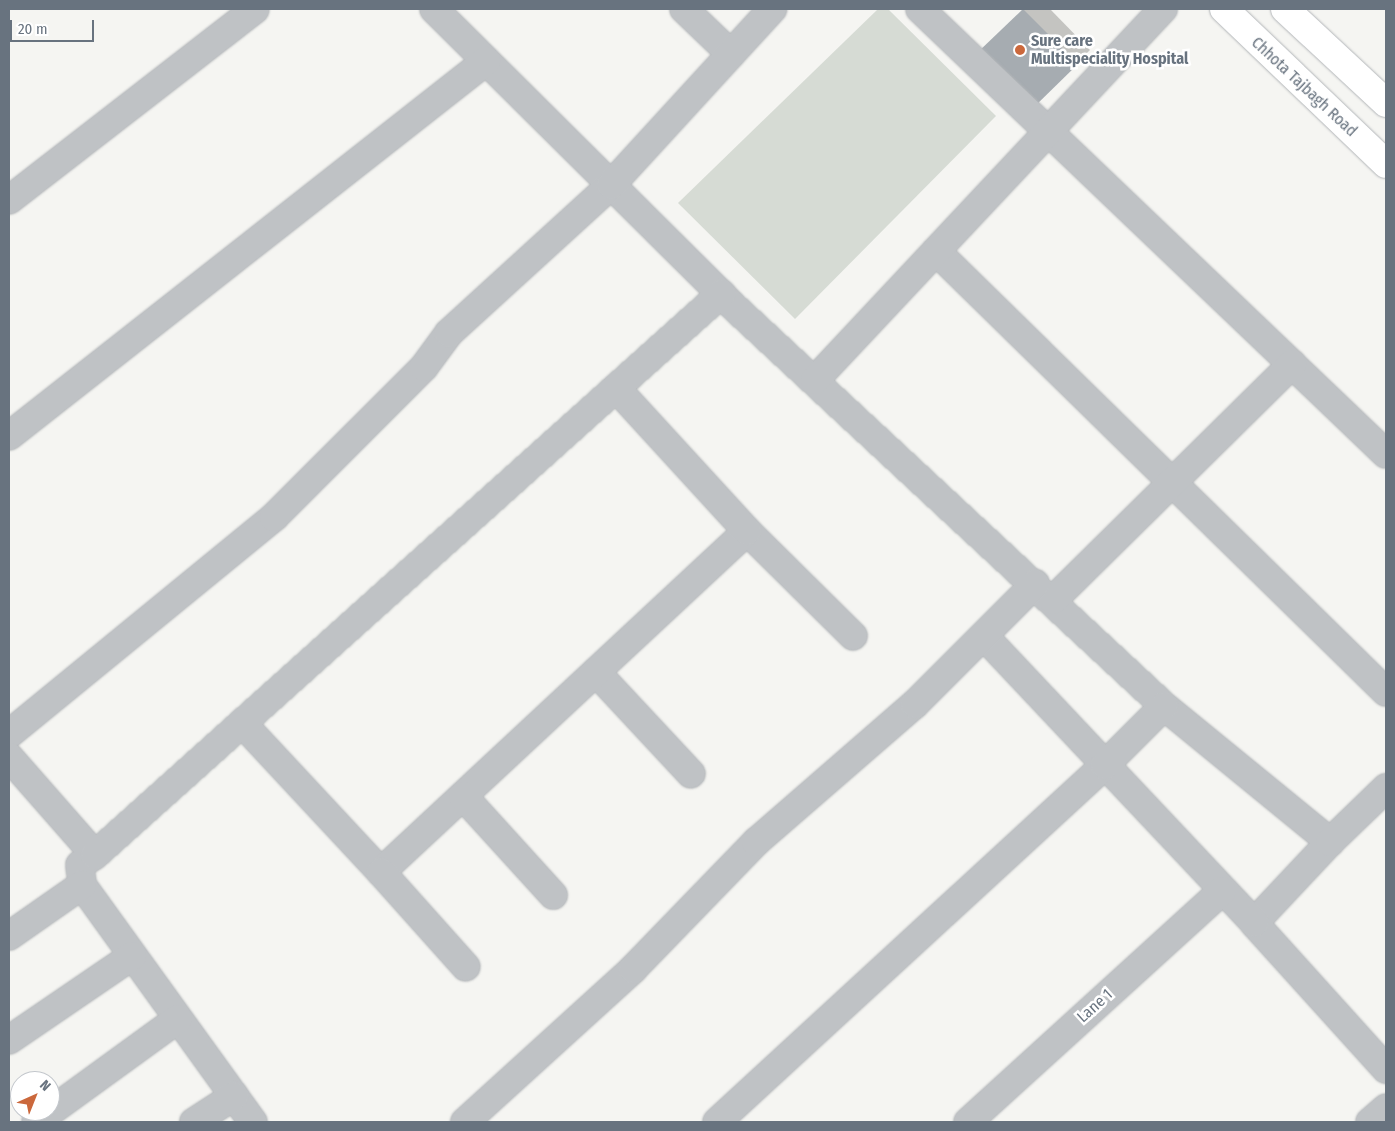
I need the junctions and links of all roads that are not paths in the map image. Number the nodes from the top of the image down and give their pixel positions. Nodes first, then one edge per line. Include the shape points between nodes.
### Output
1 (255, 9) edge
2 (434, 9) edge
3 (684, 9) edge
4 (772, 9) edge
5 (920, 9) edge
6 (1163, 9) edge
7 (1224, 9) edge
8 (1285, 9) edge
9 (731, 54) junction
10 (486, 61) junction
11 (1386, 103) edge
12 (1049, 131) junction
13 (1386, 164) edge
14 (611, 185) junction
15 (9, 200) edge
16 (936, 251) junction
17 (722, 294) junction
18 (1292, 364) junction
19 (815, 380) junction
20 (616, 388) junction
21 (9, 436) edge
22 (1386, 454) edge
23 (1171, 483) junction
24 (747, 531) junction
25 (1044, 592) junction
26 (853, 636) dead end
27 (984, 636) junction
28 (596, 672) junction
29 (1386, 692) edge
30 (1164, 706) junction
31 (242, 723) junction
32 (9, 734) edge
33 (9, 757) edge
34 (1105, 765) junction
35 (691, 774) dead end
36 (1386, 788) edge
37 (463, 796) junction
38 (1330, 842) junction
39 (95, 855) junction
40 (381, 872) junction
41 (82, 885) junction
42 (1222, 890) junction
43 (553, 895) dead end
44 (1254, 923) junction
45 (9, 936) edge
46 (132, 956) junction
47 (466, 967) dead end
48 (178, 1019) junction
49 (9, 1040) edge
50 (1386, 1070) edge
51 (234, 1096) junction
52 (1386, 1108) edge
53 (36, 1122) edge
54 (194, 1122) edge
55 (253, 1122) edge
56 (465, 1122) edge
57 (717, 1122) edge
58 (968, 1122) edge
59 (1370, 1122) edge

1 - 15 street
2 - 10 street
3 - 9 street
4 - 9 street
5 - 12 street
6 - 12 street
7 - 13 main road, Chhota Tajbagh Road
8 - 11 main road
9 - 14 street
10 - 14 street
10 - 21 street
12 - 16 street
12 - 18 street
14 - 17 street
14 - 32 street via 449,333 424,367 274,517
16 - 19 street
16 - 23 street
17 - 19 street
17 - 20 street
18 - 22 street
18 - 23 street
19 - 25 street
20 - 24 street
20 - 31 street
23 - 25 street
23 - 29 street
24 - 26 street
24 - 28 street
25 - 27 street
25 - 30 street
27 - 34 street
27 - 56 street via 915,704 756,842 633,969
28 - 35 street
28 - 37 street
30 - 34 street
30 - 38 street
31 - 39 street
31 - 40 street
33 - 39 street
34 - 42 street
34 - 57 street
36 - 38 street
37 - 40 street
37 - 43 street
38 - 44 street
39 - 41 street via 80,864
40 - 47 street
41 - 45 street
41 - 46 street
42 - 44 street
42 - 58 street, Lane 1
44 - 50 street
46 - 48 street
46 - 49 street
48 - 51 street
48 - 53 street
51 - 54 street
51 - 55 street
52 - 59 street

